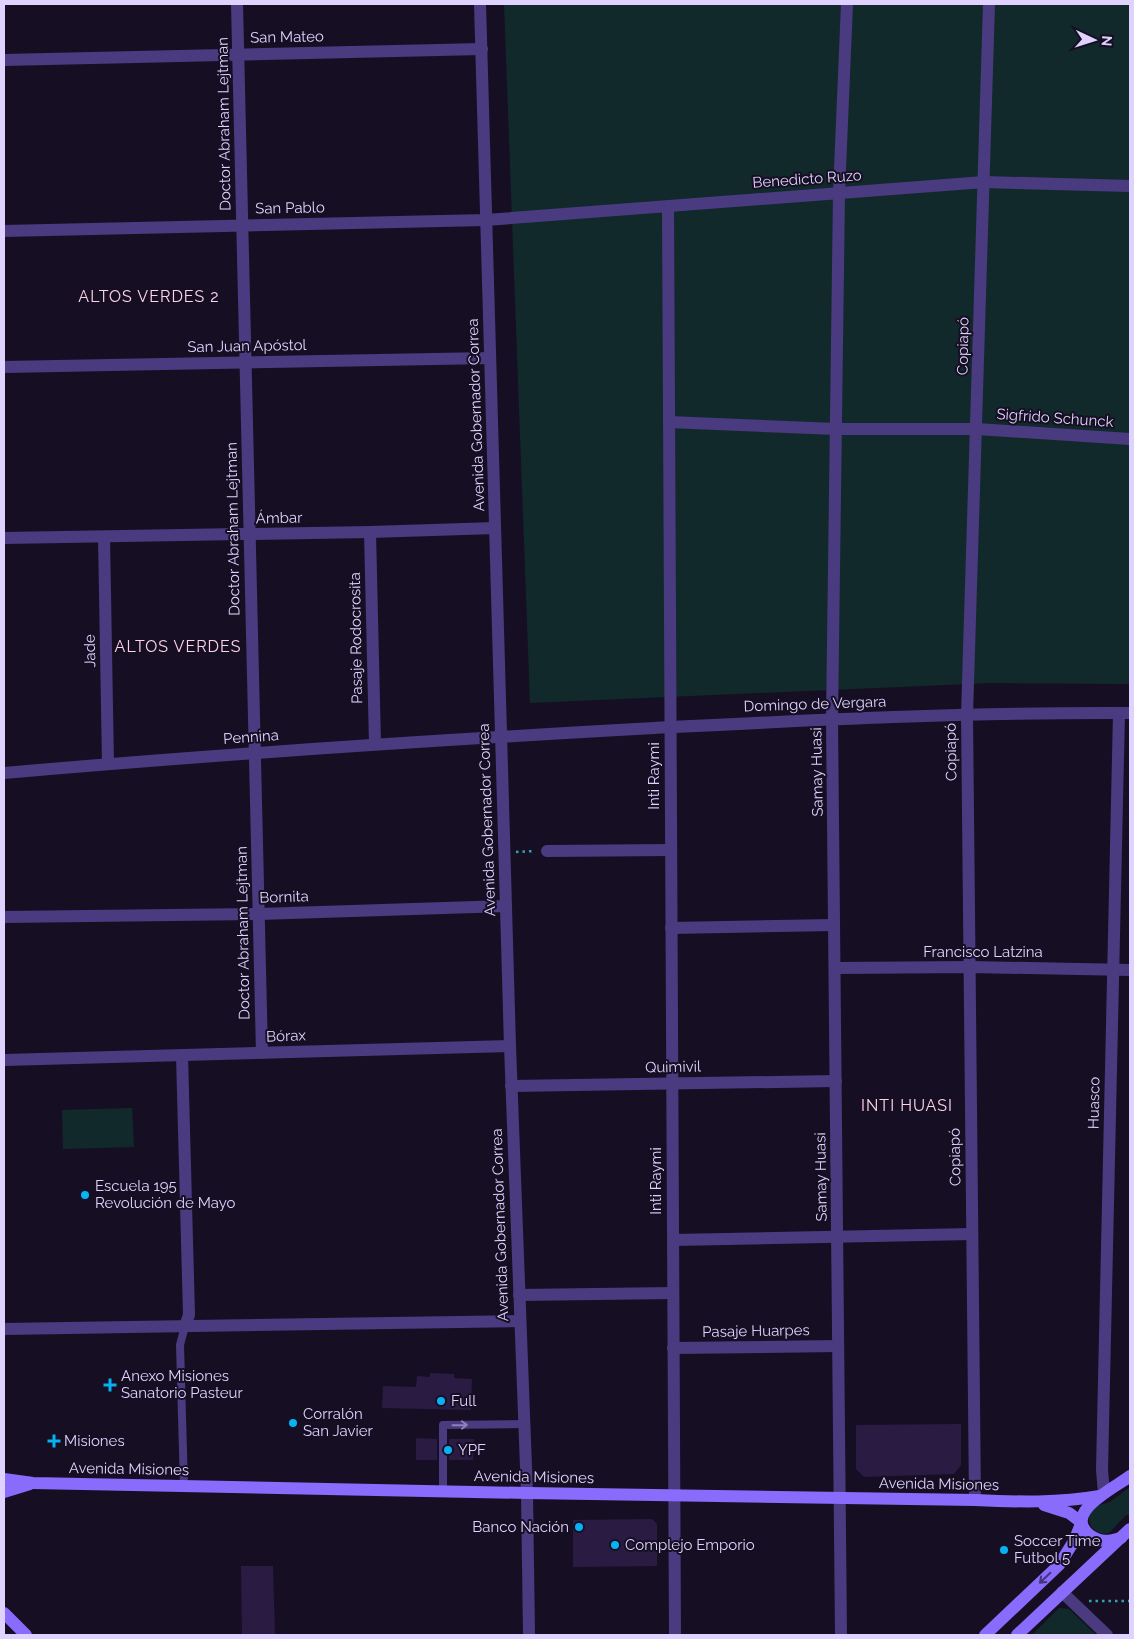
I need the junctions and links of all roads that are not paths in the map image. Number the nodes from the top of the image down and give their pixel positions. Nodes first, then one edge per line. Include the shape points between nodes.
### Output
1 (237, 4) edge
2 (480, 4) edge
3 (847, 4) edge
4 (989, 4) edge
5 (482, 49) junction
6 (238, 54) junction
7 (4, 60) edge
8 (984, 182) junction
9 (1130, 186) edge
10 (839, 193) junction
11 (668, 206) junction
12 (486, 220) junction
13 (242, 226) junction
14 (4, 231) edge
15 (490, 358) junction
16 (246, 362) junction
17 (4, 367) edge
18 (669, 422) junction
19 (836, 429) junction
20 (977, 429) junction
21 (1130, 438) edge
22 (495, 528) junction
23 (370, 532) junction
24 (250, 535) junction
25 (104, 537) junction
26 (4, 538) edge
27 (1124, 713) edge
28 (967, 715) junction
29 (832, 719) junction
30 (670, 727) junction
31 (501, 736) junction
32 (375, 744) junction
33 (255, 753) junction
34 (108, 764) junction
35 (4, 772) edge
36 (670, 850) junction
37 (547, 851) road end
38 (506, 906) junction
39 (259, 914) junction
40 (4, 917) edge
41 (834, 926) junction
42 (671, 928) junction
43 (970, 967) junction
44 (835, 968) junction
45 (1113, 970) junction
46 (1130, 970) edge
47 (510, 1046) junction
48 (262, 1053) junction
49 (182, 1055) junction
50 (4, 1060) edge
51 (836, 1081) junction
52 (672, 1083) junction
53 (511, 1086) junction
54 (972, 1234) junction
55 (838, 1236) junction
56 (673, 1240) junction
57 (673, 1293) junction
58 (519, 1295) junction
59 (520, 1321) junction
60 (185, 1326) junction
61 (4, 1329) edge
62 (838, 1346) junction
63 (674, 1348) junction
64 (524, 1424) junction
65 (1130, 1476) edge
66 (4, 1479) edge
67 (32, 1484) junction
68 (184, 1487) junction
69 (4, 1492) edge
70 (443, 1492) junction
71 (527, 1493) junction
72 (675, 1494) junction
73 (1102, 1495) junction
74 (840, 1498) junction
75 (975, 1500) junction
76 (1035, 1502) junction
77 (1081, 1523) junction
78 (1130, 1529) edge
79 (1121, 1538) junction
80 (1066, 1596) junction
81 (4, 1613) edge
82 (26, 1635) edge
83 (529, 1635) edge
84 (676, 1635) edge
85 (841, 1635) edge
86 (985, 1635) edge
87 (1017, 1635) edge
88 (1107, 1635) edge

1 - 6 street, Doctor Abraham Lejtman
2 - 5 street, Avenida Gobernador Correa
3 - 10 street, Samay Huasi
4 - 8 street, Copiapó
5 - 6 street, San Mateo
5 - 12 street, Avenida Gobernador Correa
6 - 7 street, San Mateo
6 - 13 street, Doctor Abraham Lejtman
8 - 9 street, Benedicto Ruzo
8 - 10 street, Benedicto Ruzo
8 - 20 street, Copiapó
10 - 11 street, Benedicto Ruzo
10 - 19 street, Samay Huasi
11 - 12 street, Benedicto Ruzo
11 - 18 street, Inti Raymi
12 - 13 street, San Pablo
12 - 15 street, Avenida Gobernador Correa
13 - 14 street, San Pablo
13 - 16 street, Doctor Abraham Lejtman
15 - 16 street, San Juan Apóstol
15 - 22 street, Avenida Gobernador Correa
16 - 17 street, San Juan Apóstol
16 - 24 street, Doctor Abraham Lejtman
18 - 19 street, Sigfrido Schunck
18 - 30 street, Inti Raymi
19 - 20 street, Sigfrido Schunck
19 - 29 street, Samay Huasi
20 - 21 street, Sigfrido Schunck
20 - 28 street, Copiapó
22 - 23 street, Ámbar
22 - 31 street, Avenida Gobernador Correa
23 - 24 street, Ámbar
23 - 32 street, Pasaje Rodocrosita
24 - 25 street, Ámbar
24 - 33 street, Doctor Abraham Lejtman
25 - 26 street, Ámbar
25 - 34 street, Jade
27 - 28 street, Domingo de Vergara
27 - 45 street, Huasco
28 - 29 street, Domingo de Vergara
28 - 43 street, Copiapó
29 - 30 street, Domingo de Vergara
29 - 41 street, Samay Huasi
30 - 31 street, Domingo de Vergara
30 - 36 street, Inti Raymi
31 - 32 street, Pennina
31 - 38 street, Avenida Gobernador Correa
32 - 33 street, Pennina
33 - 34 street, Pennina
33 - 39 street, Doctor Abraham Lejtman
34 - 35 street, Pennina
36 - 37 street
36 - 42 street, Inti Raymi
38 - 39 street, Bornita
38 - 47 street, Avenida Gobernador Correa
39 - 40 street, Bornita
39 - 48 street, Doctor Abraham Lejtman
41 - 42 street
41 - 44 street, Samay Huasi
42 - 52 street, Inti Raymi
43 - 44 street, Francisco Latzina
43 - 45 street, Francisco Latzina
43 - 54 street, Copiapó
44 - 51 street, Samay Huasi
45 - 46 street, Francisco Latzina
45 - 73 street, Huasco
47 - 48 street, Bórax
47 - 53 street, Avenida Gobernador Correa
48 - 49 street, Bórax
49 - 50 street, Bórax
49 - 60 street via 189,1316
51 - 52 street, Quimivil
51 - 55 street, Samay Huasi
52 - 53 street, Quimivil
52 - 56 street, Inti Raymi
53 - 58 street, Avenida Gobernador Correa
54 - 55 street
54 - 75 street, Copiapó
55 - 56 street
55 - 62 street, Samay Huasi
56 - 57 street, Inti Raymi
57 - 58 street
57 - 63 street, Inti Raymi
58 - 59 street, Avenida Gobernador Correa
59 - 60 street
59 - 64 street, Avenida Gobernador Correa
60 - 61 street
60 - 68 lane via 180,1345
62 - 63 street, Pasaje Huarpes
62 - 74 street, Samay Huasi
63 - 72 street, Inti Raymi
70 -> 64 lane via 443,1425
64 - 71 street, Avenida Gobernador Correa
65 - 73 main road
66 - 67 main road, Avenida Misiones
67 - 68 main road, Avenida Misiones
67 - 69 main road, Avenida Misiones
68 - 70 main road, Avenida Misiones
70 - 71 main road, Avenida Misiones
71 - 72 main road, Avenida Misiones
71 - 83 street, Avenida Gobernador Correa
72 - 74 main road, Avenida Misiones
72 - 84 street, Inti Raymi
73 - 76 main road, Avenida Misiones via 1080,1500
73 - 77 main road via 1085,1511
74 - 75 main road, Avenida Misiones
74 - 85 street, Samay Huasi
75 - 76 main road, Avenida Misiones
76 - 77 main road, Avenida Misiones via 1069,1513
77 - 79 main road, Avenida Misiones via 1090,1535 1099,1540
77 -> 86 main road via 1059,1565
78 - 79 main road
79 - 80 main road
80 - 87 main road
80 - 88 street
81 - 82 main road

